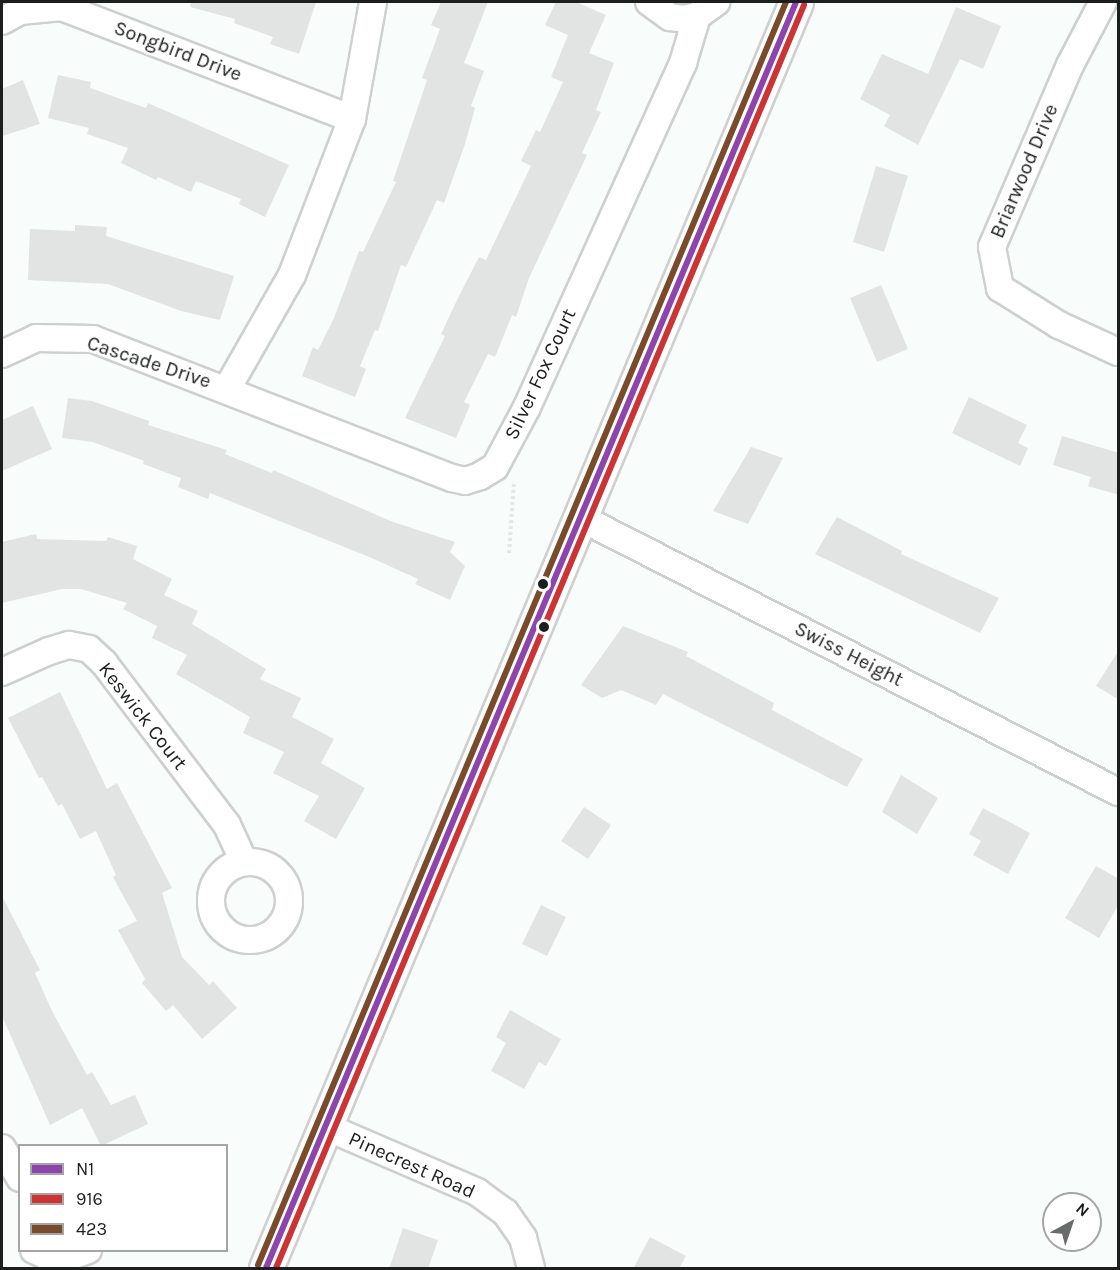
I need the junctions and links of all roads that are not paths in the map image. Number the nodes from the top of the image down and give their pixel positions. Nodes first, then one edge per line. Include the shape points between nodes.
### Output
1 (373, 2) edge
2 (649, 2) edge
3 (796, 2) edge
4 (1103, 2) edge
5 (706, 9) edge
6 (2, 21) edge
7 (352, 119) junction
8 (1119, 352) edge
9 (2, 354) edge
10 (227, 388) junction
11 (579, 517) junction
12 (2, 672) edge
13 (1119, 792) edge
14 (244, 862) dead end
15 (324, 1126) junction
16 (2, 1148) edge
17 (18, 1175) edge
18 (36, 1252) edge
19 (85, 1252) edge
20 (266, 1269) edge
21 (531, 1269) edge

1 - 7 street
2 - 5 street, Silver Fox Court via 670,17
3 - 11 main road
4 - 8 street, Briarwood Drive via 1070,65 992,247 1000,288 1059,326
5 - 10 street, Silver Fox Court via 527,407 495,467 465,481 452,478
6 - 7 street, Songbird Drive via 20,11 62,7
7 - 10 street via 291,275
9 - 10 street, Cascade Drive via 36,338 93,339
11 - 13 street, Swiss Height
11 - 15 main road
12 - 14 street, Keswick Court via 69,645 88,649 104,663 227,825
15 - 20 main road
15 - 21 street, Pinecrest Road via 477,1192 505,1212 523,1238
16 - 17 street
18 - 19 street via 58,1261

